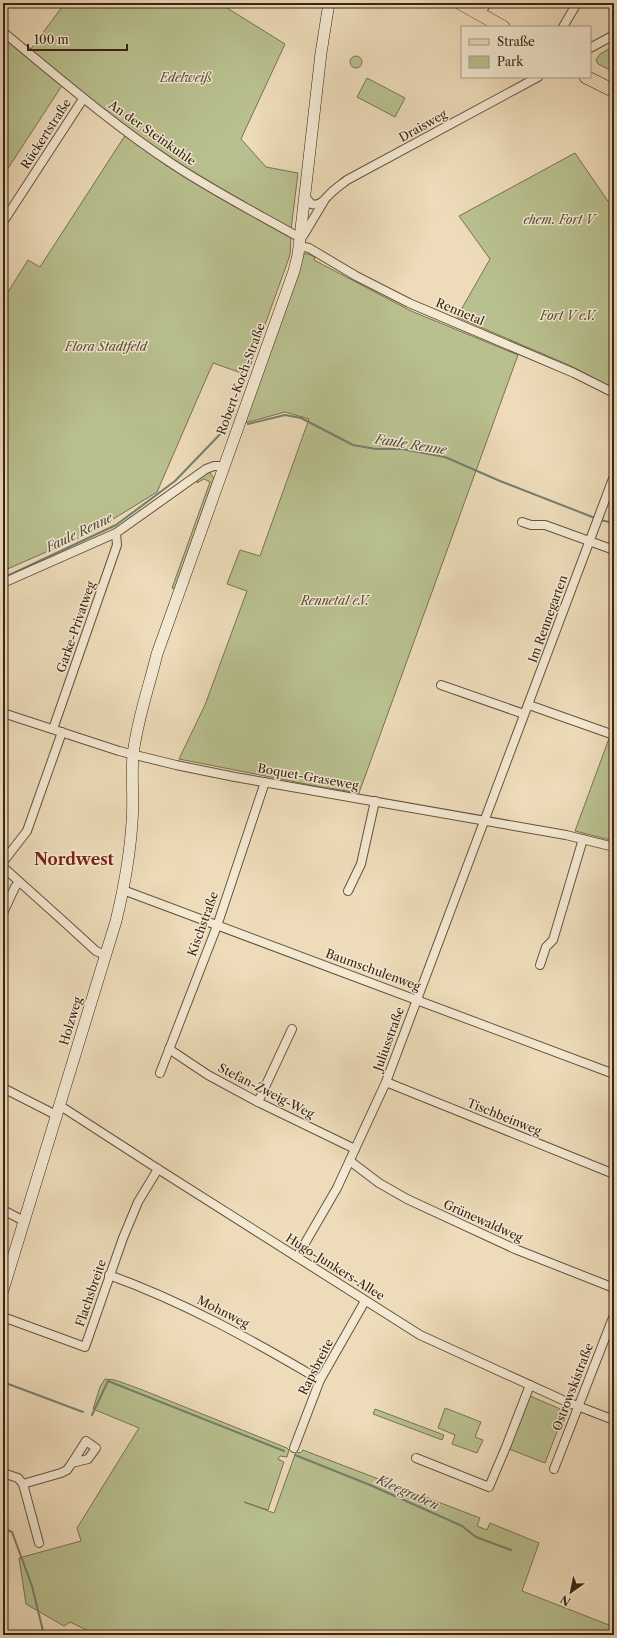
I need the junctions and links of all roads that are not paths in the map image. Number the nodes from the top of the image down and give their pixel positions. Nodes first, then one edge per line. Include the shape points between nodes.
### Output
1 (330, 3) edge
2 (460, 3) edge
3 (577, 3) edge
4 (484, 9) edge
5 (502, 26) edge
6 (564, 26) edge
7 (4, 33) edge
8 (614, 35) edge
9 (591, 47) edge
10 (591, 70) edge
11 (536, 78) edge
12 (588, 78) edge
13 (614, 81) edge
14 (614, 91) edge
15 (84, 99) junction
16 (304, 195) junction
17 (324, 201) junction
18 (3, 222) edge
19 (299, 241) junction
20 (614, 393) edge
21 (224, 466) junction
22 (614, 476) edge
23 (522, 522) dead end
24 (116, 533) junction
25 (589, 541) junction
26 (614, 550) edge
27 (3, 584) edge
28 (441, 684) dead end
29 (529, 705) junction
30 (3, 713) edge
31 (524, 714) junction
32 (53, 729) junction
33 (62, 732) junction
34 (611, 734) dead end
35 (133, 755) junction
36 (265, 782) junction
37 (374, 801) junction
38 (484, 820) junction
39 (583, 839) junction
40 (614, 847) edge
41 (3, 862) edge
42 (3, 867) edge
43 (20, 882) junction
44 (123, 890) junction
45 (348, 891) dead end
46 (3, 913) edge
47 (217, 926) junction
48 (105, 955) junction
49 (540, 964) dead end
50 (416, 999) junction
51 (292, 1029) dead end
52 (169, 1049) junction
53 (160, 1073) dead end
54 (614, 1074) edge
55 (386, 1082) junction
56 (3, 1088) edge
57 (258, 1102) junction
58 (58, 1110) junction
59 (356, 1149) junction
60 (350, 1161) junction
61 (158, 1169) junction
62 (614, 1174) edge
63 (3, 1210) edge
64 (24, 1221) junction
65 (297, 1257) junction
66 (109, 1276) junction
67 (614, 1288) edge
68 (3, 1290) edge
69 (365, 1301) junction
70 (614, 1315) edge
71 (3, 1317) edge
72 (612, 1326) edge
73 (320, 1380) junction
74 (530, 1385) junction
75 (578, 1406) junction
76 (614, 1420) edge
77 (294, 1448) dead end
78 (416, 1458) dead end
79 (72, 1463) dead end
80 (554, 1468) dead end
81 (3, 1473) edge
82 (23, 1484) junction
83 (39, 1543) dead end

1 - 16 street, Robert-Koch-Straße via 321,53
2 - 4 main road
3 - 6 street
4 - 5 main road
7 - 15 street, An der Steinkuhle
8 - 9 street
10 - 13 main road
11 - 17 street, Draisweg via 347,180
12 - 14 main road
15 - 18 street, Rückertstraße
15 - 19 street, An der Steinkuhle via 173,164 295,235
16 - 17 street via 312,204
16 - 19 street, Robert-Koch-Straße
17 - 19 street, Draisweg
19 - 20 street, Rennetal via 356,276 410,303 574,373
19 - 21 street, Robert-Koch-Straße via 294,271
21 - 24 street via 206,469
21 - 35 street, Robert-Koch-Straße via 158,654 140,718
22 - 25 street, Im Rennegarten
23 - 25 street via 545,525
24 - 27 street
24 - 32 street, Garke-Privatweg via 118,546
25 - 26 street
25 - 29 street, Im Rennegarten
28 - 31 street
29 - 31 street, Im Rennegarten
29 - 34 street
30 - 32 street, Boquet-Graseweg
31 - 38 street, Im Rennegarten
32 - 33 street, Boquet-Graseweg
33 - 35 street, Boquet-Graseweg
33 - 41 street via 26,831
35 - 36 street, Boquet-Graseweg
35 - 44 street, Holzweg via 132,831
36 - 37 street, Boquet-Graseweg
36 - 47 street, Kischstraße
37 - 38 street, Boquet-Graseweg
37 - 45 street via 361,864
38 - 39 street, Boquet-Graseweg
38 - 50 street, Juliusstraße
39 - 40 street, Boquet-Graseweg
39 - 49 street via 553,940 546,947
42 - 43 street
43 - 46 street
43 - 48 street via 96,951
44 - 47 street, Baumschulenweg
44 - 48 street, Holzweg
47 - 50 street, Baumschulenweg
47 - 52 street, Kischstraße
48 - 58 street, Holzweg
50 - 54 street, Baumschulenweg
50 - 55 street, Juliusstraße
51 - 57 street
52 - 53 street, Kischstraße
52 - 57 street, Stefan-Zweig-Weg
55 - 59 street, Juliusstraße
55 - 62 street, Tischbeinweg
56 - 58 street, Hugo-Junkers-Allee
57 - 59 street, Stefan-Zweig-Weg
58 - 61 street, Hugo-Junkers-Allee
58 - 64 street, Holzweg
59 - 60 street, Juliusstraße
60 - 65 street, Juliusstraße
60 - 67 street, Grünewaldweg via 407,1200 515,1250
61 - 65 street, Hugo-Junkers-Allee
61 - 66 street, Flachsbreite via 138,1202
63 - 64 street
64 - 68 street, Holzweg
65 - 69 street, Hugo-Junkers-Allee
66 - 71 street, Flachsbreite via 85,1347
66 - 73 street, Mohnweg via 209,1317
69 - 73 street, Rapsbreite
69 - 74 street, Hugo-Junkers-Allee via 420,1335
70 - 72 street, Ostrowskistraße
72 - 75 street, Ostrowskistraße
73 - 77 street, Rapsbreite
74 - 75 street, Hugo-Junkers-Allee
74 - 78 street via 489,1487
75 - 76 street, Hugo-Junkers-Allee
75 - 80 street, Ostrowskistraße
79 - 82 street via 61,1473
81 - 82 street via 18,1478
82 - 83 street

